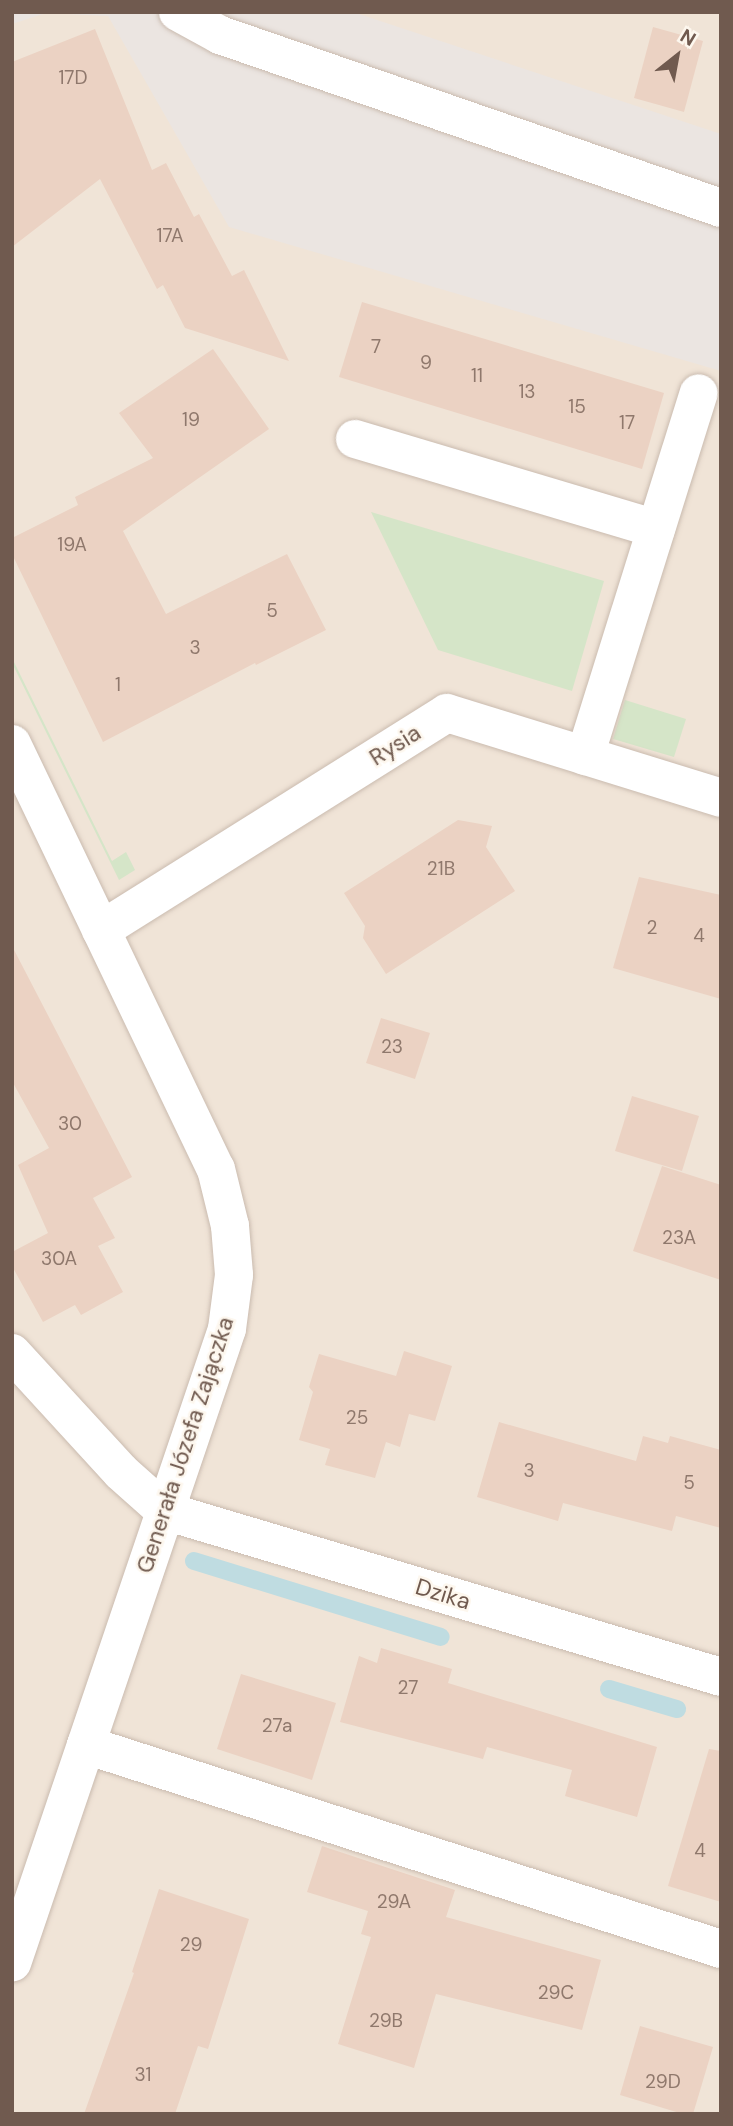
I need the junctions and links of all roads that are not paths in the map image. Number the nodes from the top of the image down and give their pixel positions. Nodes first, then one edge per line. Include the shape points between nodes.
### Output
1 (178, 12) edge
2 (721, 208) edge
3 (699, 393) dead end
4 (355, 439) dead end
5 (656, 529) junction
6 (12, 744) edge
7 (585, 756) junction
8 (721, 798) edge
9 (101, 930) junction
10 (12, 1353) edge
11 (165, 1511) junction
12 (721, 1677) edge
13 (86, 1745) junction
14 (721, 1949) edge
15 (12, 1963) edge

1 - 2 street via 220,35
3 - 5 street
4 - 5 street
5 - 7 street
6 - 9 street, Generała Józefa Zajączka
7 - 8 street, Rysia
7 - 9 street, Rysia via 447,713
9 - 11 street, Generała Józefa Zajączka via 216,1169 230,1226 234,1275 227,1329
10 - 11 street via 121,1472
11 - 12 street, Dzika
11 - 13 street, Generała Józefa Zajączka
13 - 14 street
13 - 15 street, Generała Józefa Zajączka

